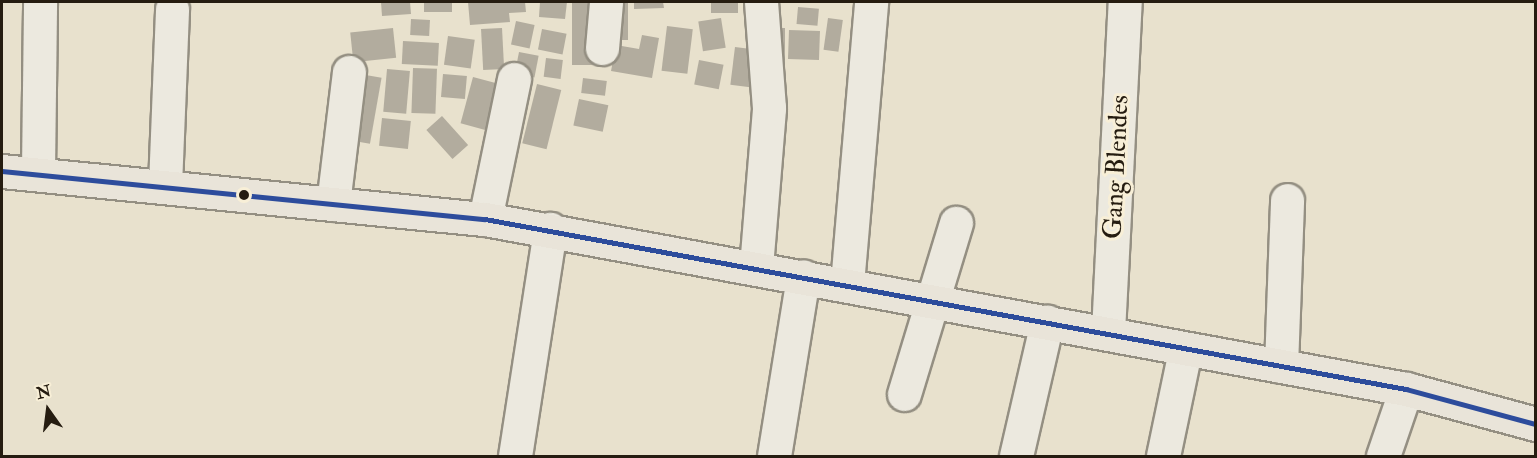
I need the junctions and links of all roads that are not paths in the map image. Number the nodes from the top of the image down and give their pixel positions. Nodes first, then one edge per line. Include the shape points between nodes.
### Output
1 (40, 2) edge
2 (606, 2) edge
3 (761, 2) edge
4 (871, 2) edge
5 (1125, 2) edge
6 (172, 9) dead end
7 (602, 48) dead end
8 (349, 72) dead end
9 (514, 79) dead end
10 (2, 171) edge
11 (38, 171) junction
12 (165, 185) junction
13 (1287, 201) dead end
14 (333, 204) junction
15 (485, 219) junction
16 (956, 223) dead end
17 (550, 229) junction
18 (756, 267) junction
19 (803, 276) junction
20 (847, 284) junction
21 (930, 300) junction
22 (1047, 322) junction
23 (1108, 332) junction
24 (1185, 351) junction
25 (1281, 366) junction
26 (1406, 389) junction
27 (904, 394) dead end
28 (1536, 424) edge
29 (515, 456) edge
30 (774, 456) edge
31 (1016, 456) edge
32 (1163, 456) edge
33 (1383, 456) edge

1 - 11 street
2 - 7 street
3 - 18 street via 769,108
4 - 20 street
5 - 23 street, Gang Blendes
6 - 12 street
8 - 14 street
9 - 15 street
10 - 11 highway
11 - 12 highway
12 - 14 highway
13 - 25 street
14 - 15 highway
15 - 17 highway
16 - 21 street
17 - 18 highway
17 - 29 street
18 - 19 highway
19 - 20 highway
19 - 30 street
20 - 21 highway
21 - 22 highway
21 - 27 street
22 - 23 highway
22 - 31 street
23 - 24 highway
24 - 25 highway
24 - 32 street
25 - 26 highway
26 - 28 highway
26 - 33 street

